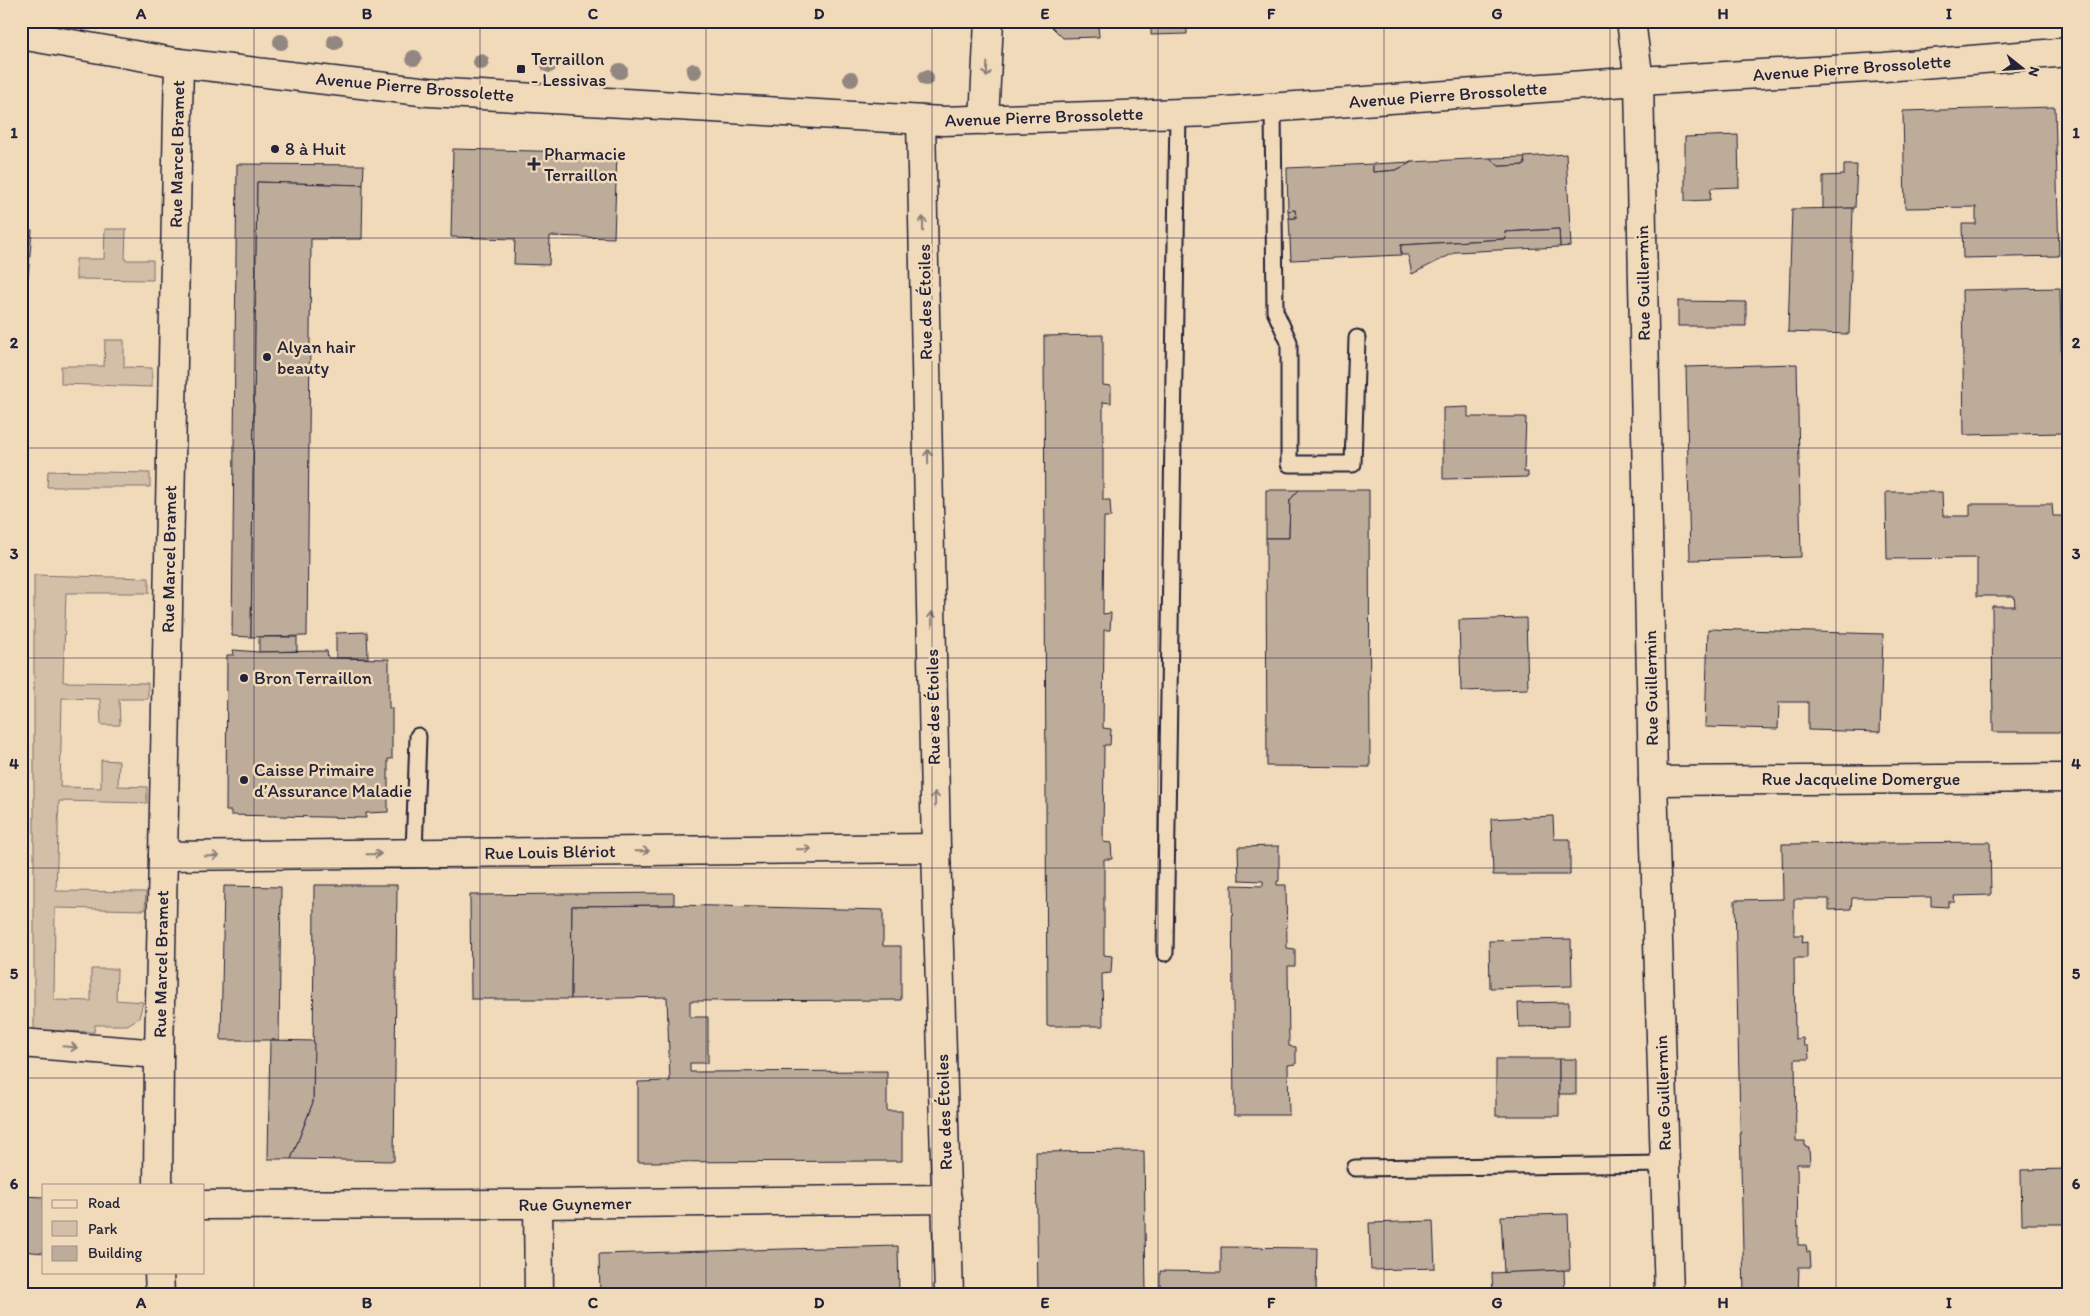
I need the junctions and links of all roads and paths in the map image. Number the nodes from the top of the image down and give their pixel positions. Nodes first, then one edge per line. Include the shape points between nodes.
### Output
1 (989, 21) edge
2 (1631, 21) edge
3 (21, 35) edge
4 (2069, 52) edge
5 (179, 63) junction
6 (1638, 81) junction
7 (1273, 108) junction
8 (1178, 113) junction
9 (921, 120) junction
10 (984, 120) junction
11 (1357, 338) dead end
12 (418, 736) dead end
13 (2069, 778) edge
14 (1653, 781) junction
15 (936, 848) junction
16 (414, 854) junction
17 (163, 856) junction
18 (1165, 953) dead end
19 (21, 1043) edge
20 (159, 1054) junction
21 (1665, 1164) junction
22 (1355, 1168) dead end
23 (158, 1184) edge
24 (947, 1199) junction
25 (538, 1204) junction
26 (205, 1205) edge
27 (159, 1274) edge
28 (160, 1295) edge
29 (539, 1295) edge
30 (949, 1295) edge
31 (1670, 1295) edge

1 -> 10 street
2 - 6 street, Rue Guillermin
3 - 5 street, Avenue Pierre Brossolette
4 - 6 street, Avenue Pierre Brossolette via 1884,67
5 - 9 street, Avenue Pierre Brossolette via 429,92
5 - 17 street, Rue Marcel Bramet
6 - 7 street, Avenue Pierre Brossolette
6 - 14 street, Rue Guillermin
7 - 8 street, Avenue Pierre Brossolette
7 - 11 lane via 1275,311 1289,342 1288,464 1353,464
8 - 10 street, Avenue Pierre Brossolette
8 - 18 lane
9 - 10 street, Avenue Pierre Brossolette
15 -> 9 street, Rue des Étoiles
12 - 16 lane
13 - 14 street, Rue Jacqueline Domergue
14 - 21 street, Rue Guillermin
16 -> 15 street, Rue Louis Blériot
15 - 24 street, Rue des Étoiles
17 -> 16 street, Rue Louis Blériot
17 - 20 street, Rue Marcel Bramet
19 -> 20 street
20 - 23 street
21 - 22 lane
21 - 31 street, Rue Guillermin
24 - 25 street, Rue Guynemer
24 - 30 street, Rue des Étoiles
25 - 26 street, Rue Guynemer
25 - 29 street
27 - 28 street

